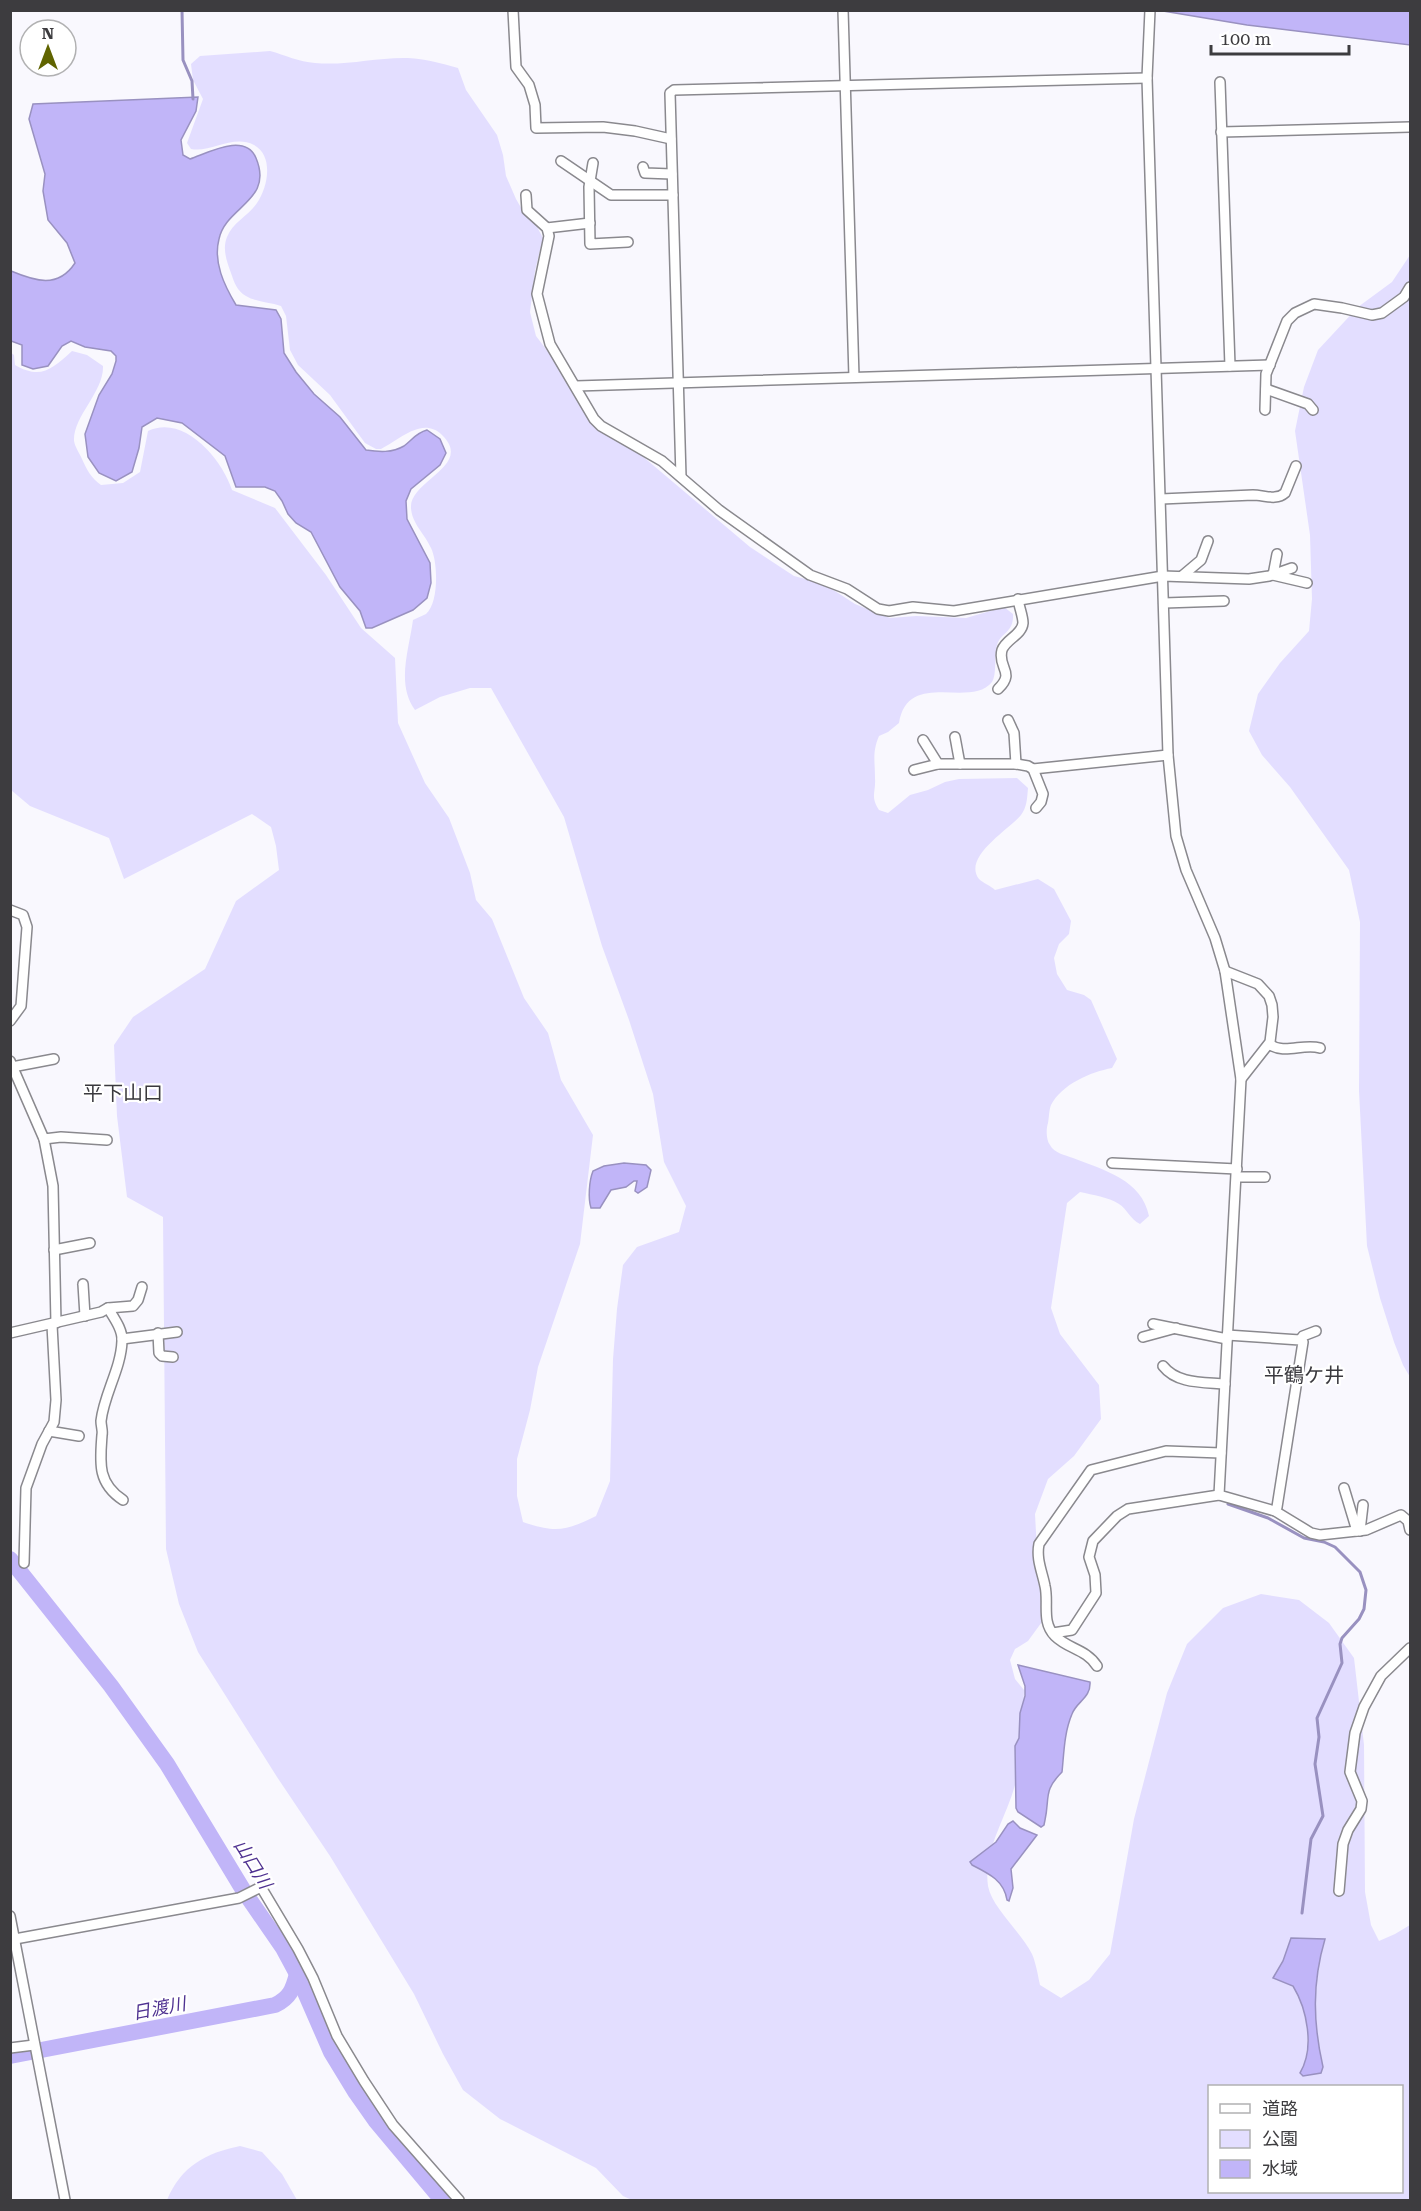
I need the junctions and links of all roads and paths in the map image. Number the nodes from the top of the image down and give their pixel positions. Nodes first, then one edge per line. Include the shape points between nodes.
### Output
1 (513, 10) edge
2 (843, 10) edge
3 (1150, 14) edge
4 (1147, 78) junction
5 (1220, 82) dead end
6 (845, 86) junction
7 (1410, 127) edge
8 (1221, 132) junction
9 (671, 140) junction
10 (561, 161) dead end
11 (593, 163) dead end
12 (643, 167) dead end
13 (672, 174) junction
14 (590, 182) junction
15 (526, 195) dead end
16 (673, 195) junction
17 (590, 222) junction
18 (548, 228) junction
19 (628, 242) dead end
20 (1410, 286) edge
21 (1270, 365) junction
22 (1230, 366) junction
23 (1157, 368) junction
24 (854, 377) junction
25 (678, 382) junction
26 (576, 386) junction
27 (1266, 388) junction
28 (1265, 410) dead end
29 (1313, 410) dead end
30 (1296, 466) dead end
31 (681, 477) junction
32 (1161, 499) junction
33 (1208, 541) dead end
34 (1277, 554) dead end
35 (1292, 568) dead end
36 (1273, 575) junction
37 (1163, 576) junction
38 (1182, 576) junction
39 (1307, 583) dead end
40 (1018, 599) junction
41 (1224, 601) dead end
42 (1164, 603) junction
43 (998, 689) dead end
44 (1008, 720) dead end
45 (955, 737) dead end
46 (923, 740) dead end
47 (1168, 755) junction
48 (938, 764) junction
49 (960, 764) junction
50 (1016, 764) junction
51 (1033, 769) junction
52 (914, 770) dead end
53 (1036, 808) dead end
54 (10, 910) edge
55 (1226, 971) junction
56 (10, 1021) edge
57 (1269, 1044) junction
58 (1320, 1048) dead end
59 (54, 1059) dead end
60 (11, 1064) edge
61 (1240, 1079) junction
62 (44, 1139) junction
63 (107, 1140) dead end
64 (1112, 1163) dead end
65 (1237, 1173) junction
66 (1265, 1177) dead end
67 (90, 1243) dead end
68 (54, 1250) junction
69 (83, 1284) dead end
70 (142, 1287) dead end
71 (108, 1308) junction
72 (85, 1316) junction
73 (54, 1324) junction
74 (1153, 1324) dead end
75 (1176, 1328) junction
76 (1316, 1331) dead end
77 (177, 1332) dead end
78 (10, 1333) edge
79 (158, 1334) junction
80 (1143, 1337) dead end
81 (1227, 1337) junction
82 (122, 1339) junction
83 (1300, 1340) junction
84 (173, 1357) dead end
85 (1163, 1366) dead end
86 (1225, 1384) junction
87 (49, 1431) junction
88 (79, 1436) dead end
89 (1221, 1453) junction
90 (1344, 1488) dead end
91 (1219, 1495) junction
92 (123, 1500) dead end
93 (1363, 1505) dead end
94 (1275, 1511) junction
95 (1410, 1530) edge
96 (1359, 1531) junction
97 (24, 1563) dead end
98 (1053, 1633) junction
99 (1410, 1648) edge
100 (1097, 1666) dead end
101 (1339, 1891) dead end
102 (10, 1917) edge
103 (15, 1939) junction
104 (14, 1956) edge
105 (10, 2048) edge
106 (35, 2049) junction
107 (65, 2200) edge
108 (459, 2200) edge

1 - 9 street via 516,67 529,85 536,128 603,127
2 - 6 street
3 - 4 street
4 - 6 street
4 - 23 street
5 - 8 street
6 - 9 street via 674,90 670,93
6 - 24 street
7 - 8 street
8 - 22 street
9 - 13 street
10 - 14 street
11 - 14 street
12 - 13 street via 645,173
13 - 16 street
14 - 16 street via 611,195
14 - 17 street
15 - 18 street via 527,210
16 - 25 street
17 - 18 street
17 - 19 street via 590,244
18 - 26 street via 547,255 537,294 550,344
20 - 21 street via 1404,297 1382,313 1372,315 1314,304 1304,308 1287,321
21 - 22 street
21 - 27 street
22 - 23 street
23 - 24 street
23 - 32 street
24 - 25 street
25 - 26 street
25 - 31 street
26 - 31 street via 602,426 651,454
27 - 28 street
27 - 29 street via 1308,404
30 - 32 street via 1285,493 1274,498 1253,495
31 - 40 street via 727,517 810,575 848,589 878,609 954,611
32 - 37 street
33 - 38 street via 1201,560
34 - 36 street
35 - 36 street
36 - 38 street via 1249,579
36 - 39 street
37 - 38 street
37 - 40 street
37 - 42 street
40 - 43 street via 1023,623 1002,649 1007,677
41 - 42 street
42 - 47 street
44 - 50 street via 1014,733
45 - 49 street
46 - 48 street
47 - 51 street
47 - 55 street via 1176,836
48 - 49 street
48 - 52 street
49 - 50 street
50 - 51 street
51 - 53 street via 1042,794
54 - 56 street via 23,915 27,927 21,1006
55 - 57 street via 1258,984 1269,996 1273,1017
55 - 61 street
57 - 58 street via 1278,1049
57 - 61 street
59 - 60 street
60 - 62 street
61 - 65 street
62 - 63 street
62 - 68 street via 53,1186
64 - 65 street
65 - 66 street
65 - 81 street
67 - 68 street
68 - 73 street
69 - 72 street
70 - 71 street via 133,1306
71 - 72 street
71 - 82 street
72 - 73 street
73 - 78 street
73 - 87 street via 56,1400
74 - 75 street
75 - 80 street
75 - 81 street
76 - 83 street
77 - 79 street
79 - 82 street
79 - 84 street via 159,1353
81 - 83 street
81 - 86 street
82 - 92 street via 101,1421 99,1462 107,1483
83 - 94 street via 1303,1342
85 - 86 street via 1170,1376 1187,1381
86 - 89 street
87 - 88 street
87 - 97 street via 26,1488
89 - 91 street
89 - 98 street via 1166,1451 1091,1470 1038,1547 1047,1620
90 - 96 street
91 - 94 street
91 - 98 street via 1128,1509 1117,1516 1096,1536 1089,1551 1096,1593 1072,1630
93 - 96 street
94 - 96 street via 1311,1533
95 - 96 street via 1401,1515
98 - 100 street via 1086,1653
99 - 101 street via 1376,1684 1355,1733 1350,1772 1362,1801 1343,1844
102 - 103 street
103 - 104 street
103 - 108 street via 245,1896 261,1887 313,1978 337,2036 393,2125
104 - 106 street
105 - 106 street
106 - 107 street

